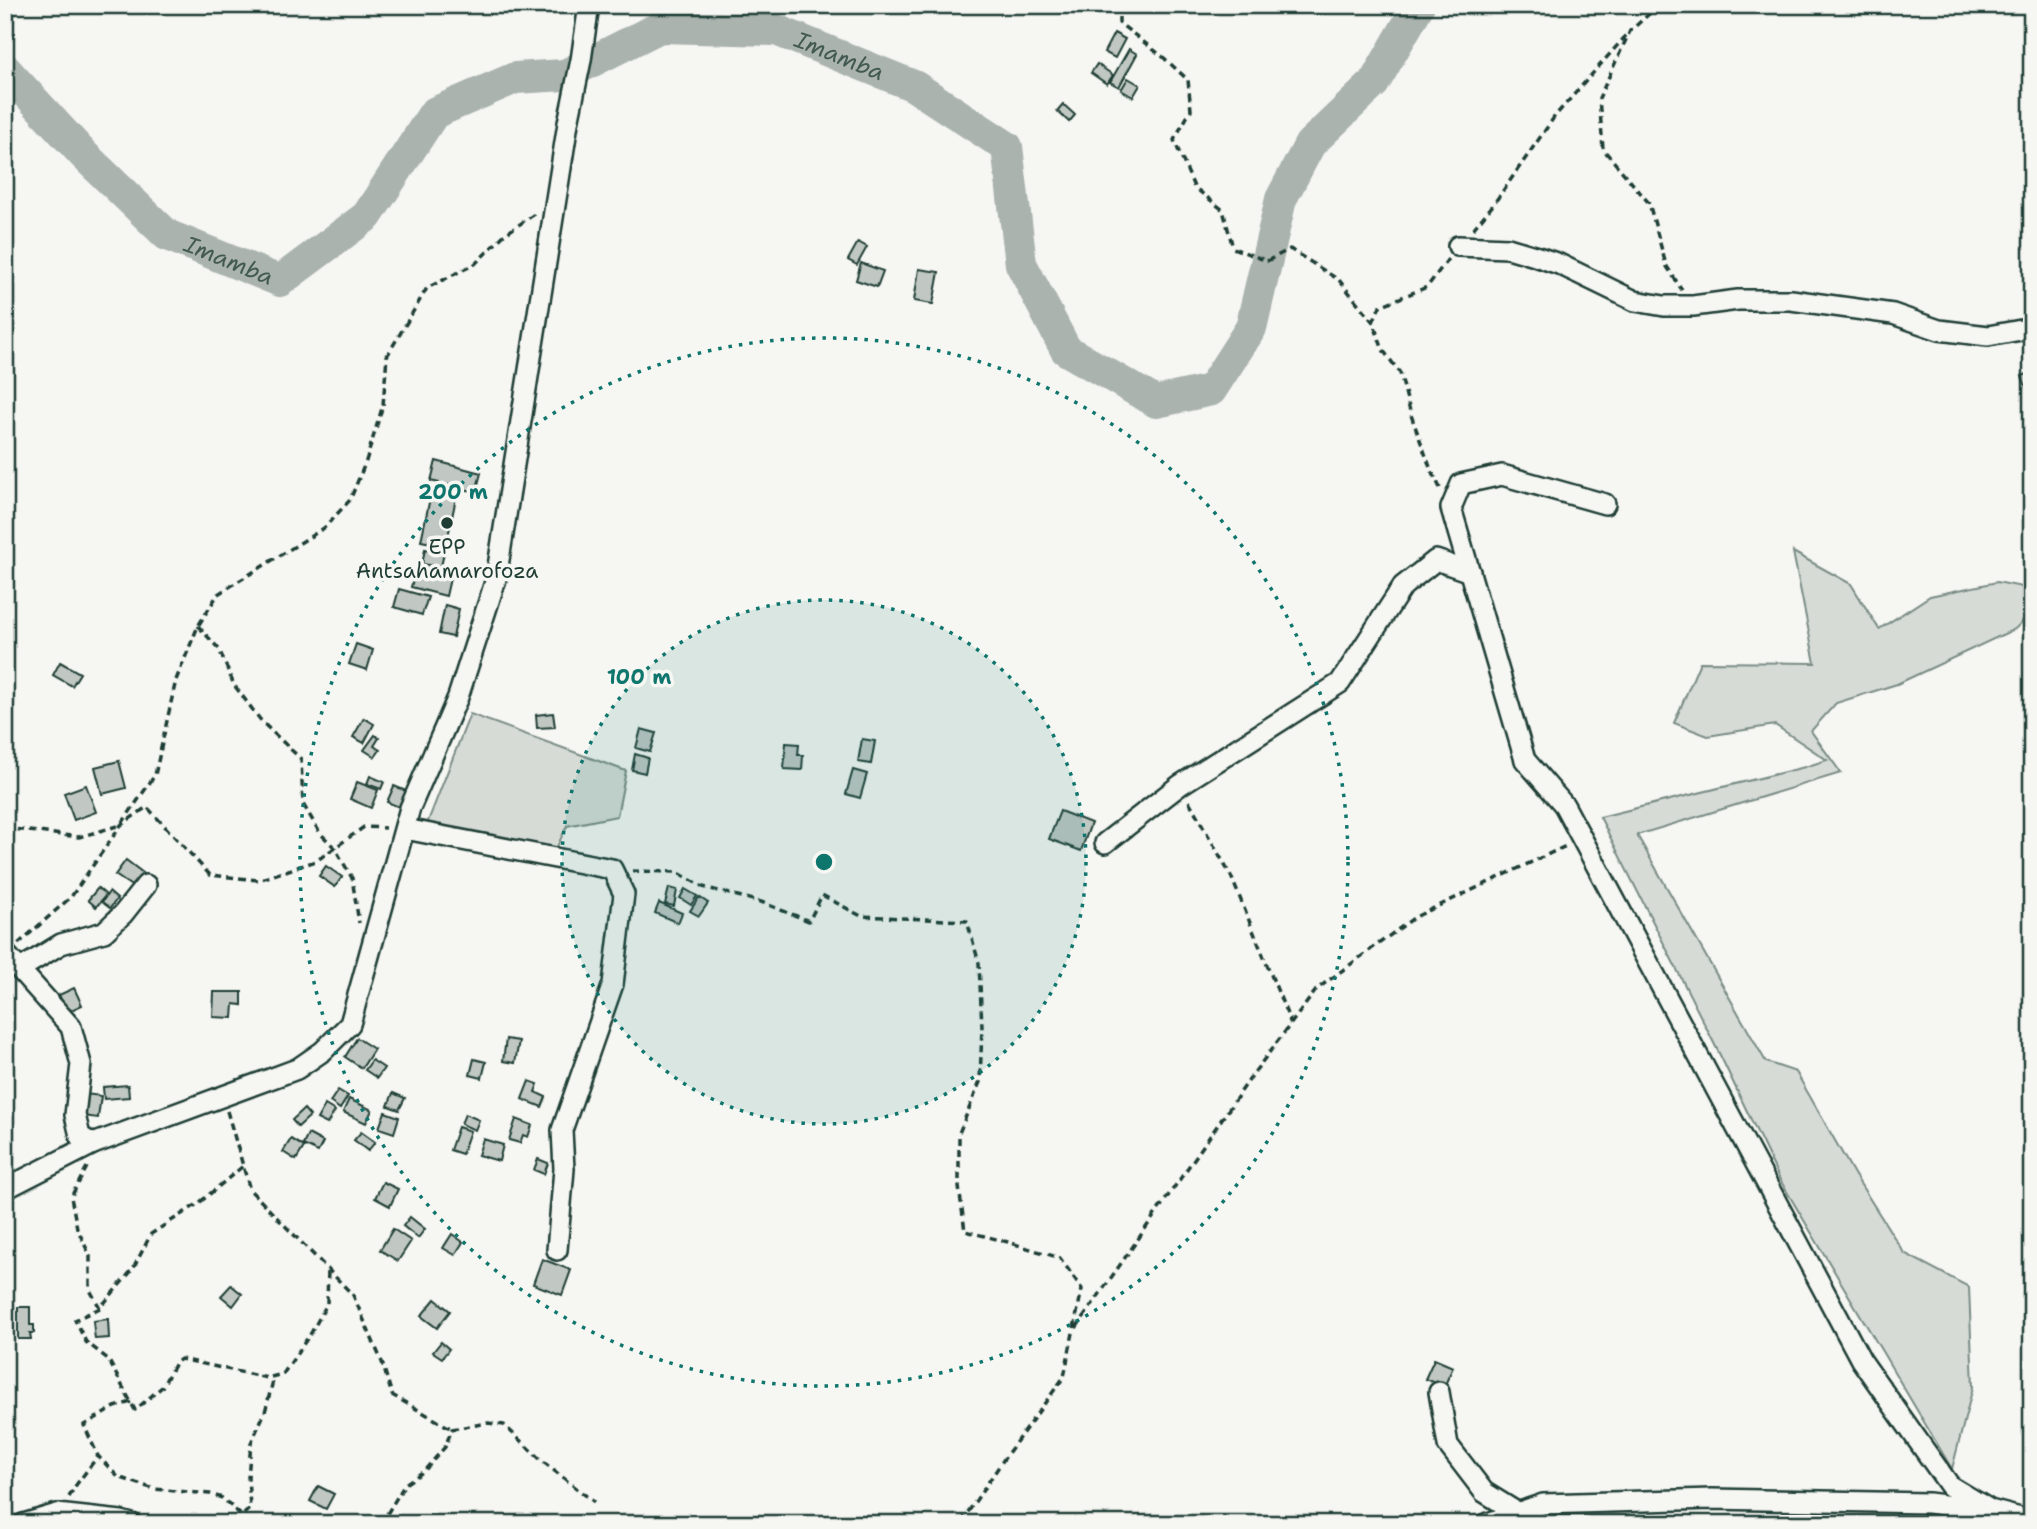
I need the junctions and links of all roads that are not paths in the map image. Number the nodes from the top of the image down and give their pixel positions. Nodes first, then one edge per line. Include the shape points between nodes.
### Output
1 (589, 9) edge
2 (1458, 246) road end
3 (2032, 328) edge
4 (1605, 504) dead end
5 (1470, 572) junction
6 (405, 829) junction
7 (1105, 843) dead end
8 (146, 885) dead end
9 (10, 959) edge
10 (86, 1148) junction
11 (5, 1189) edge
12 (556, 1250) dead end
13 (1439, 1392) dead end
14 (1990, 1510) junction
15 (1518, 1513) junction
16 (61, 1519) edge
17 (2032, 1521) edge
18 (23, 1524) edge
19 (131, 1524) edge
20 (1485, 1524) edge

1 - 6 street via 496,579 457,697
2 - 3 street via 1508,248 1559,264 1635,301 1664,306 1791,300 1893,314 1939,330 1988,336
4 - 5 street via 1502,475 1461,484 1451,508
5 - 7 street via 1436,560 1403,586 1340,683 1180,785
5 - 14 street via 1525,760 1564,805 1861,1360 1950,1486
6 - 10 street via 350,1024 297,1069
6 - 12 street via 612,869 624,894 613,984 562,1130 564,1169
8 - 9 street via 104,932
9 - 10 street via 71,1027 81,1064 75,1115
10 - 11 street
13 - 15 street via 1448,1445 1484,1492
14 - 15 street via 1928,1503 1712,1499 1543,1504
14 - 17 street
15 - 20 street
16 - 18 street
16 - 19 street

